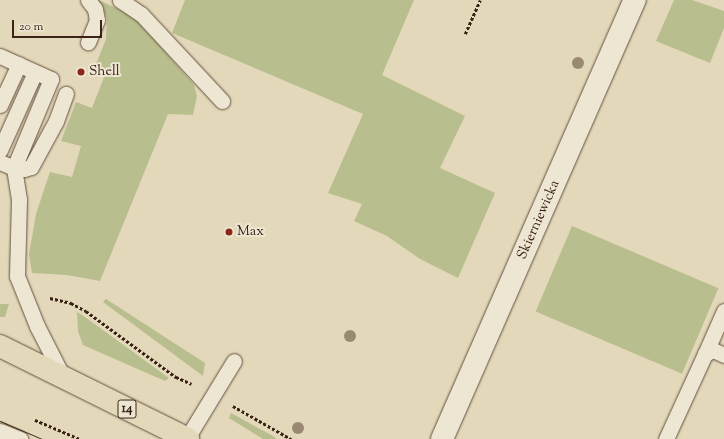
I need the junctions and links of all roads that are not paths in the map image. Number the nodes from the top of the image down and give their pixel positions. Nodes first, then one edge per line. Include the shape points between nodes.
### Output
1 (88, 0) edge
2 (120, 0) edge
3 (635, 0) edge
4 (88, 42) dead end
5 (0, 56) edge
6 (19, 64) junction
7 (35, 72) junction
8 (66, 94) dead end
9 (222, 101) dead end
10 (0, 105) edge
11 (0, 150) edge
12 (0, 162) edge
13 (14, 168) junction
14 (724, 311) edge
15 (720, 327) edge
16 (0, 346) edge
17 (704, 354) junction
18 (724, 355) edge
19 (234, 362) dead end
20 (65, 380) junction
21 (0, 431) edge
22 (20, 439) edge
23 (188, 439) edge
24 (442, 439) edge
25 (666, 439) edge

1 - 4 lane via 95,9 97,20
2 - 9 lane via 141,14
3 - 24 street, Skierniewicka
5 - 6 lane
6 - 7 lane
6 - 10 lane
7 - 11 lane
7 - 13 lane via 51,79
8 - 13 lane via 56,121 31,167
12 - 13 lane
13 - 20 lane via 19,199 17,276 37,326
14 - 15 lane
15 - 17 lane
16 - 20 main road, 14
17 - 18 lane via 713,350
17 - 25 lane
19 - 23 lane
20 - 23 main road, 14
21 - 22 lane

